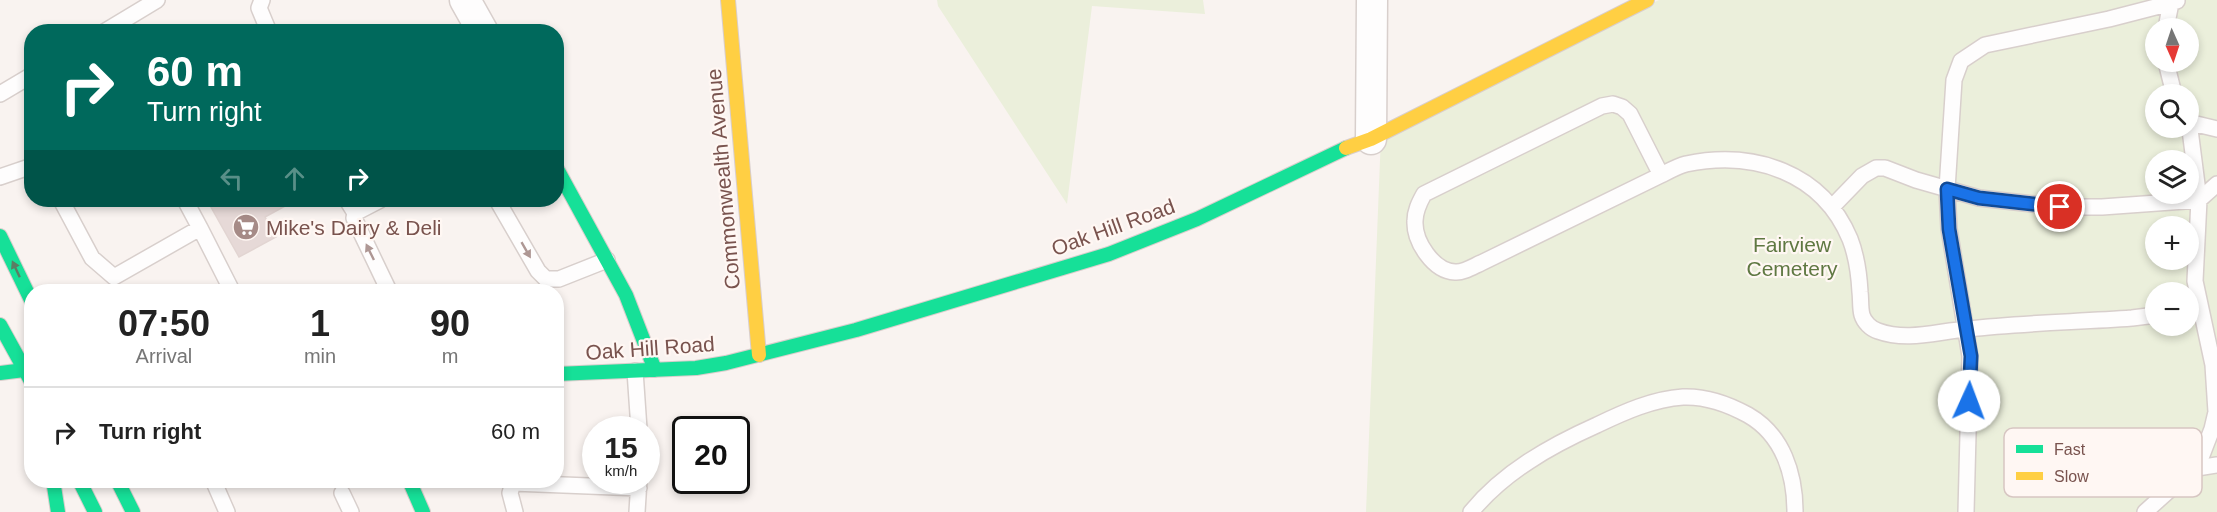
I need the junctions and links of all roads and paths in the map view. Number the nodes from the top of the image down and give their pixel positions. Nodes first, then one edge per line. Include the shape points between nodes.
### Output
1 (157, 0) edge
2 (262, 0) edge
3 (465, 0) edge
4 (728, 0) edge
5 (1372, 0) edge
6 (1647, 0) edge
7 (2175, 2) edge
8 (2169, 18) edge
9 (117, 24) edge
10 (266, 24) edge
11 (478, 24) edge
12 (24, 80) edge
13 (0, 94) edge
14 (2199, 124) edge
15 (2217, 129) edge
16 (1371, 139) junction
17 (24, 169) edge
18 (1661, 175) junction
19 (0, 177) edge
20 (564, 182) edge
21 (2217, 184) edge
22 (1947, 189) junction
23 (2199, 200) edge
24 (2145, 204) edge
25 (2199, 204) edge
26 (65, 207) edge
27 (189, 207) edge
28 (351, 207) edge
29 (367, 207) edge
30 (501, 207) edge
31 (1832, 207) junction
32 (355, 213) junction
33 (200, 228) junction
34 (0, 236) edge
35 (607, 260) junction
36 (2194, 282) edge
37 (228, 284) edge
38 (386, 284) edge
39 (24, 286) edge
40 (2145, 316) edge
41 (2199, 321) edge
42 (0, 325) edge
43 (1966, 329) junction
44 (759, 355) junction
45 (24, 363) edge
46 (24, 370) edge
47 (655, 370) junction
48 (636, 371) junction
49 (0, 373) edge
50 (564, 374) edge
51 (2216, 412) edge
52 (638, 416) edge
53 (2202, 457) edge
54 (2217, 465) edge
55 (2202, 467) edge
56 (564, 483) edge
57 (582, 484) edge
58 (54, 488) edge
59 (83, 488) edge
60 (121, 488) edge
61 (216, 488) edge
62 (412, 488) edge
63 (512, 488) edge
64 (342, 493) dead end
65 (638, 494) edge
66 (2162, 497) edge
67 (58, 512) edge
68 (94, 512) edge
69 (133, 512) edge
70 (227, 512) edge
71 (351, 512) edge
72 (423, 512) edge
73 (515, 512) edge
74 (637, 512) edge
75 (1471, 512) edge
76 (1795, 512) edge
77 (1966, 512) edge
78 (2145, 512) edge

1 - 9 lane
2 - 10 lane via 259,8
3 - 11 street
4 - 44 main road, Commonwealth Avenue
5 - 16 street
6 - 16 main road, Oak Hill Road
7 - 8 lane
7 - 22 lane via 1985,45 1961,61 1954,80
12 - 13 lane
14 - 15 lane
16 - 44 main road, Oak Hill Road via 1197,219 1108,254
17 - 19 lane
18 - 18 lane via 1630,114 1622,106 1602,106 1433,188 1418,204 1414,222 1431,259 1441,268 1457,273
18 - 31 lane via 1685,164 1734,160 1765,164 1799,179
20 - 35 main road
21 - 23 lane
22 - 24 lane via 1979,198 2060,207
22 - 31 lane via 1876,168 1862,176
22 - 43 lane via 1949,229
25 - 36 lane
26 - 33 lane via 92,258 114,277
27 - 33 lane
28 - 32 lane
29 - 32 lane
30 -> 35 lane via 546,279 559,279
31 - 43 lane via 1858,262 1862,316 1868,325 1876,331 1901,336
38 -> 32 lane
33 - 37 lane
39 -> 34 main road
35 - 47 main road via 626,295
40 - 43 lane
41 - 51 lane via 2213,365
42 - 45 main road
43 - 77 lane via 1971,356
44 - 47 main road, Oak Hill Road via 696,368
46 - 49 main road
47 - 48 main road, Oak Hill Road
48 - 50 main road, Oak Hill Road
48 - 52 lane
51 - 53 lane
54 - 55 lane
56 - 57 lane
58 - 67 main road
59 - 68 main road
60 - 69 main road
61 - 70 lane
62 - 72 main road
63 - 73 lane
64 - 71 lane
65 - 74 lane
66 - 78 lane
75 - 76 lane via 1521,465 1565,439 1626,411 1683,397 1731,405 1758,421 1772,435 1787,460 1795,488

